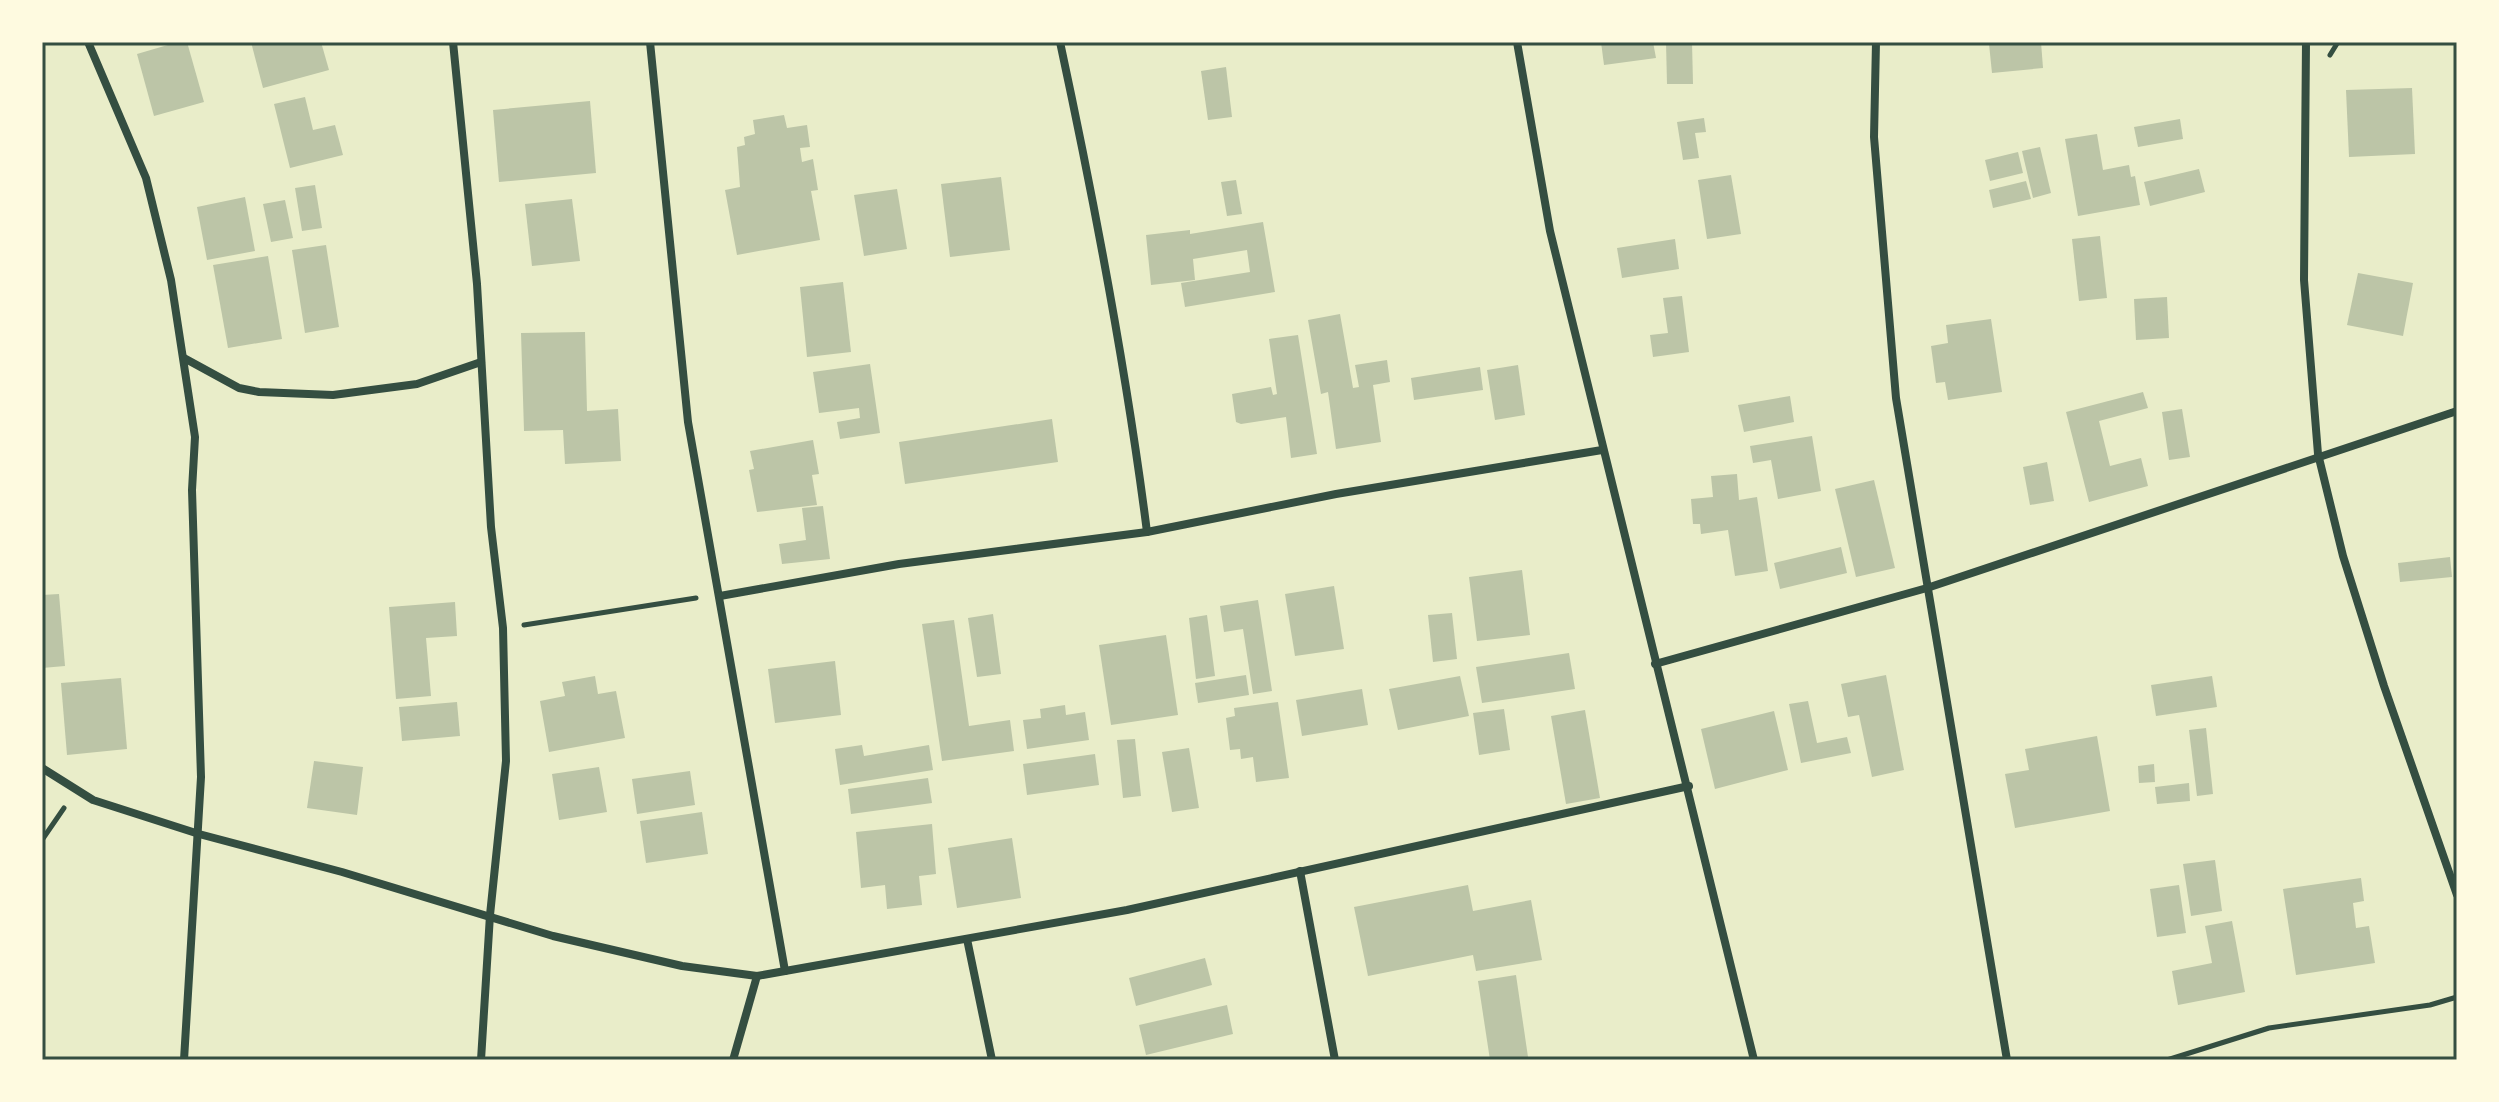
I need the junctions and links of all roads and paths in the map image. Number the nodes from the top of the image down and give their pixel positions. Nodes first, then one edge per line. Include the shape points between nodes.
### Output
1 (88, 42) edge
2 (453, 42) edge
3 (650, 42) edge
4 (1060, 42) edge
5 (1517, 42) edge
6 (1876, 42) edge
7 (2306, 42) edge
8 (184, 358) junction
9 (481, 362) junction
10 (2457, 411) edge
11 (1602, 450) junction
12 (2318, 454) junction
13 (1147, 532) junction
14 (1927, 588) junction
15 (720, 596) junction
16 (503, 628) junction
17 (1655, 664) junction
18 (42, 768) edge
19 (1689, 786) junction
20 (76, 789) junction
21 (199, 834) junction
22 (42, 840) edge
23 (1300, 871) junction
24 (2457, 895) edge
25 (490, 915) junction
26 (967, 939) junction
27 (785, 971) junction
28 (757, 976) junction
29 (2457, 997) edge
30 (184, 1060) edge
31 (481, 1060) edge
32 (733, 1060) edge
33 (992, 1060) edge
34 (1335, 1060) edge
35 (1754, 1060) edge
36 (2007, 1060) edge
37 (2167, 1060) edge

1 - 8 street via 146,178
2 - 9 street
3 - 15 street via 688,422
4 - 13 street via 1132,411
5 - 11 street via 1550,231
6 - 14 street via 1874,137 1886,298 1896,398
7 - 12 street via 2304,280
8 - 9 street via 239,388 333,395 417,384
8 - 21 street via 195,437
9 - 16 street
10 - 12 street
11 - 13 street
11 - 17 street
12 - 14 street
12 - 24 street via 2379,671
13 - 15 street via 899,564
14 - 17 street
14 - 36 street
15 - 16 path
15 - 27 street
16 - 25 street via 506,761
17 - 19 street
18 - 20 street
19 - 23 street
19 - 35 street
20 - 21 street via 93,800
20 - 22 path
21 - 25 street
21 - 30 street
23 - 26 street
23 - 34 street
25 - 28 street via 553,936 682,966
25 - 31 street
26 - 27 street
26 - 33 street
27 - 28 street
28 - 32 street
29 - 37 path via 2269,1028

